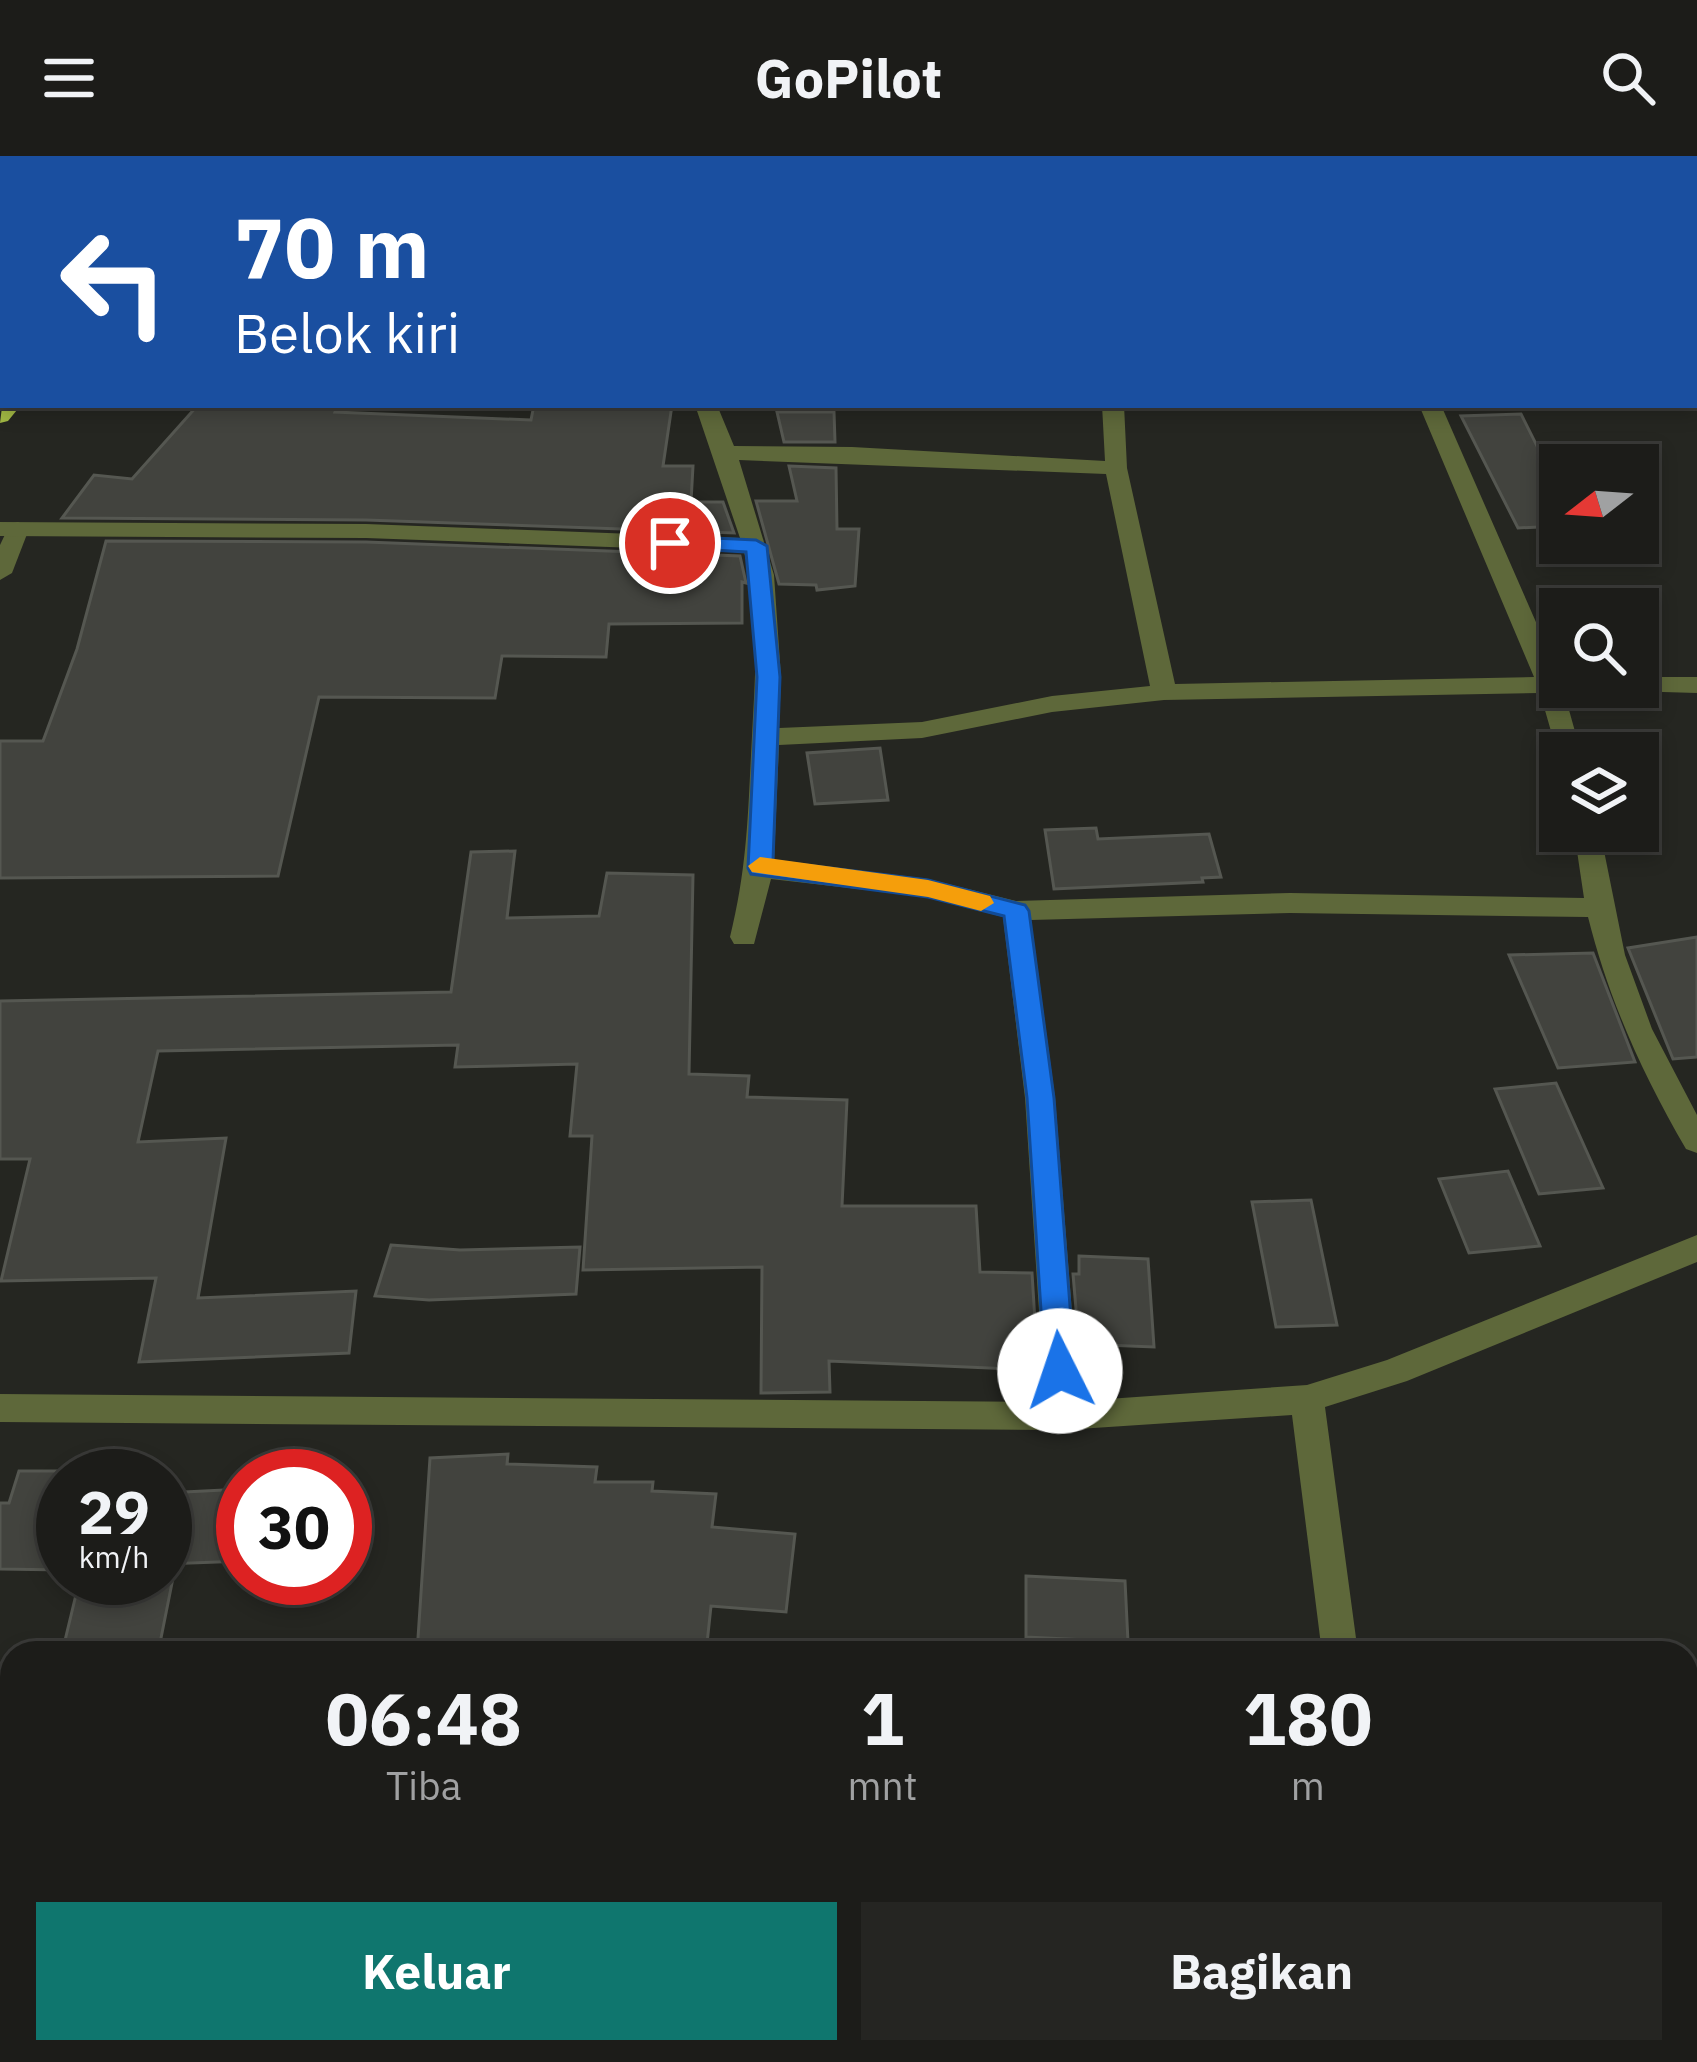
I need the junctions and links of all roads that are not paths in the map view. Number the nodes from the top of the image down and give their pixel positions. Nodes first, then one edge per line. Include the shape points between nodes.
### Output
1 (707, 408) edge
2 (1113, 408) edge
3 (1431, 408) edge
4 (726, 453) junction
5 (1116, 468) junction
6 (9, 529) edge
7 (756, 546) junction
8 (0, 573) edge
9 (1539, 649) edge
10 (1539, 685) edge
11 (1659, 685) edge
12 (1697, 685) edge
13 (1164, 692) junction
14 (764, 737) junction
15 (1589, 852) edge
16 (760, 868) junction
17 (1596, 908) junction
18 (1016, 911) junction
19 (744, 937) dead end
20 (1697, 1141) edge
21 (1697, 1248) edge
22 (1307, 1399) junction
23 (0, 1408) edge
24 (1063, 1417) junction
25 (1338, 1641) edge

1 - 4 street
2 - 5 street
3 - 9 street
4 - 5 street
4 - 7 street
5 - 13 street
6 - 7 street via 366,531
6 - 8 street
7 - 14 street via 769,677
10 - 13 street
11 - 12 street
13 - 14 street via 922,730
14 - 16 street
15 - 17 street
16 - 18 street via 907,885
16 - 19 street
17 - 18 street
17 - 20 street via 1645,1048
18 - 24 street via 1040,1098
21 - 22 street via 1513,1327
22 - 24 street
22 - 25 street
23 - 24 street

